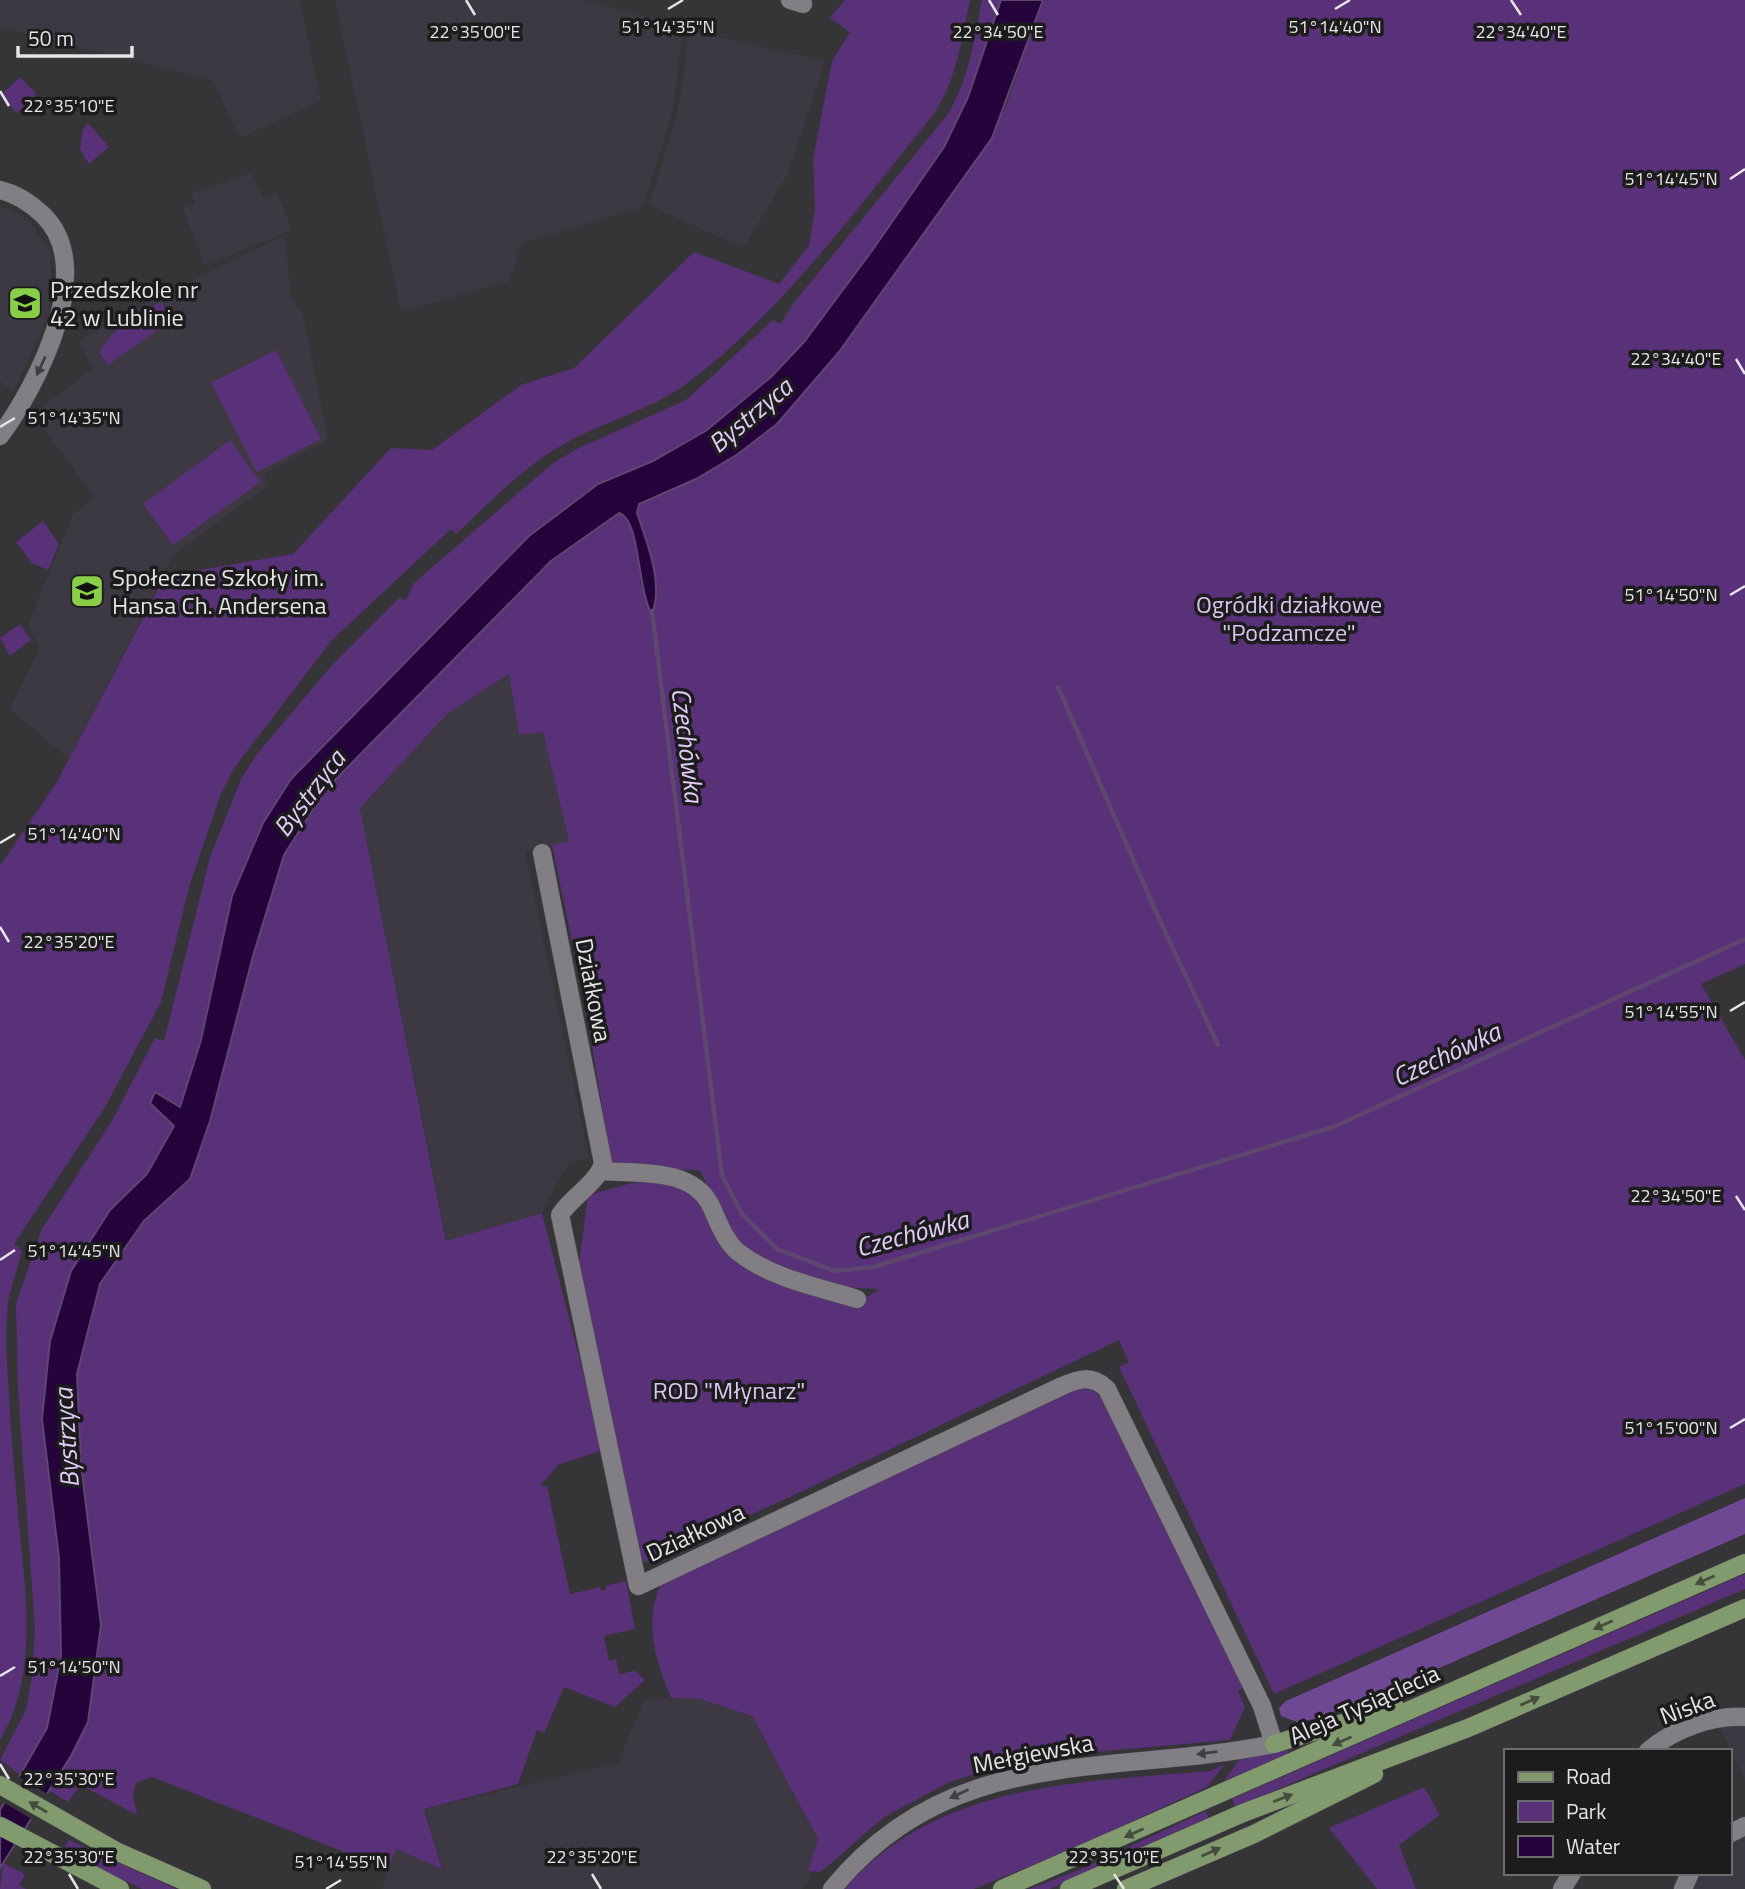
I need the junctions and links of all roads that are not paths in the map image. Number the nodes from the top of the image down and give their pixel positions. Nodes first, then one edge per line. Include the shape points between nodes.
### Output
1 (0, 190) edge
2 (0, 436) edge
3 (542, 853) dead end
4 (601, 1171) junction
5 (857, 1299) dead end
6 (1745, 1563) edge
7 (1745, 1608) edge
8 (1472, 1684) junction
9 (1745, 1717) edge
10 (1468, 1728) junction
11 (1275, 1744) junction
12 (1651, 1749) edge
13 (0, 1785) edge
14 (0, 1826) edge
15 (120, 1889) edge
16 (202, 1889) edge
17 (832, 1889) edge
18 (1002, 1889) edge
19 (1069, 1889) edge
20 (1126, 1889) edge

1 -> 2 street via 29,202 49,220 63,252 63,289 49,349
3 - 4 street, Działkowa via 602,1154
4 - 5 street via 694,1183 738,1252 788,1278
4 - 11 street, Działkowa via 560,1214 638,1586 1074,1381 1093,1380 1107,1389 1262,1706
6 -> 8 main road, Aleja Tysiąclecia
10 -> 7 main road
8 - 11 main road
8 -> 18 main road, Aleja Tysiąclecia
9 - 12 street, Niska via 1708,1720
19 -> 10 main road via 1243,1813
20 -> 10 main road via 1254,1833
11 -> 17 street, Mełgiewska via 1007,1778 967,1790 892,1833
16 -> 13 main road via 118,1853
14 - 15 main road

